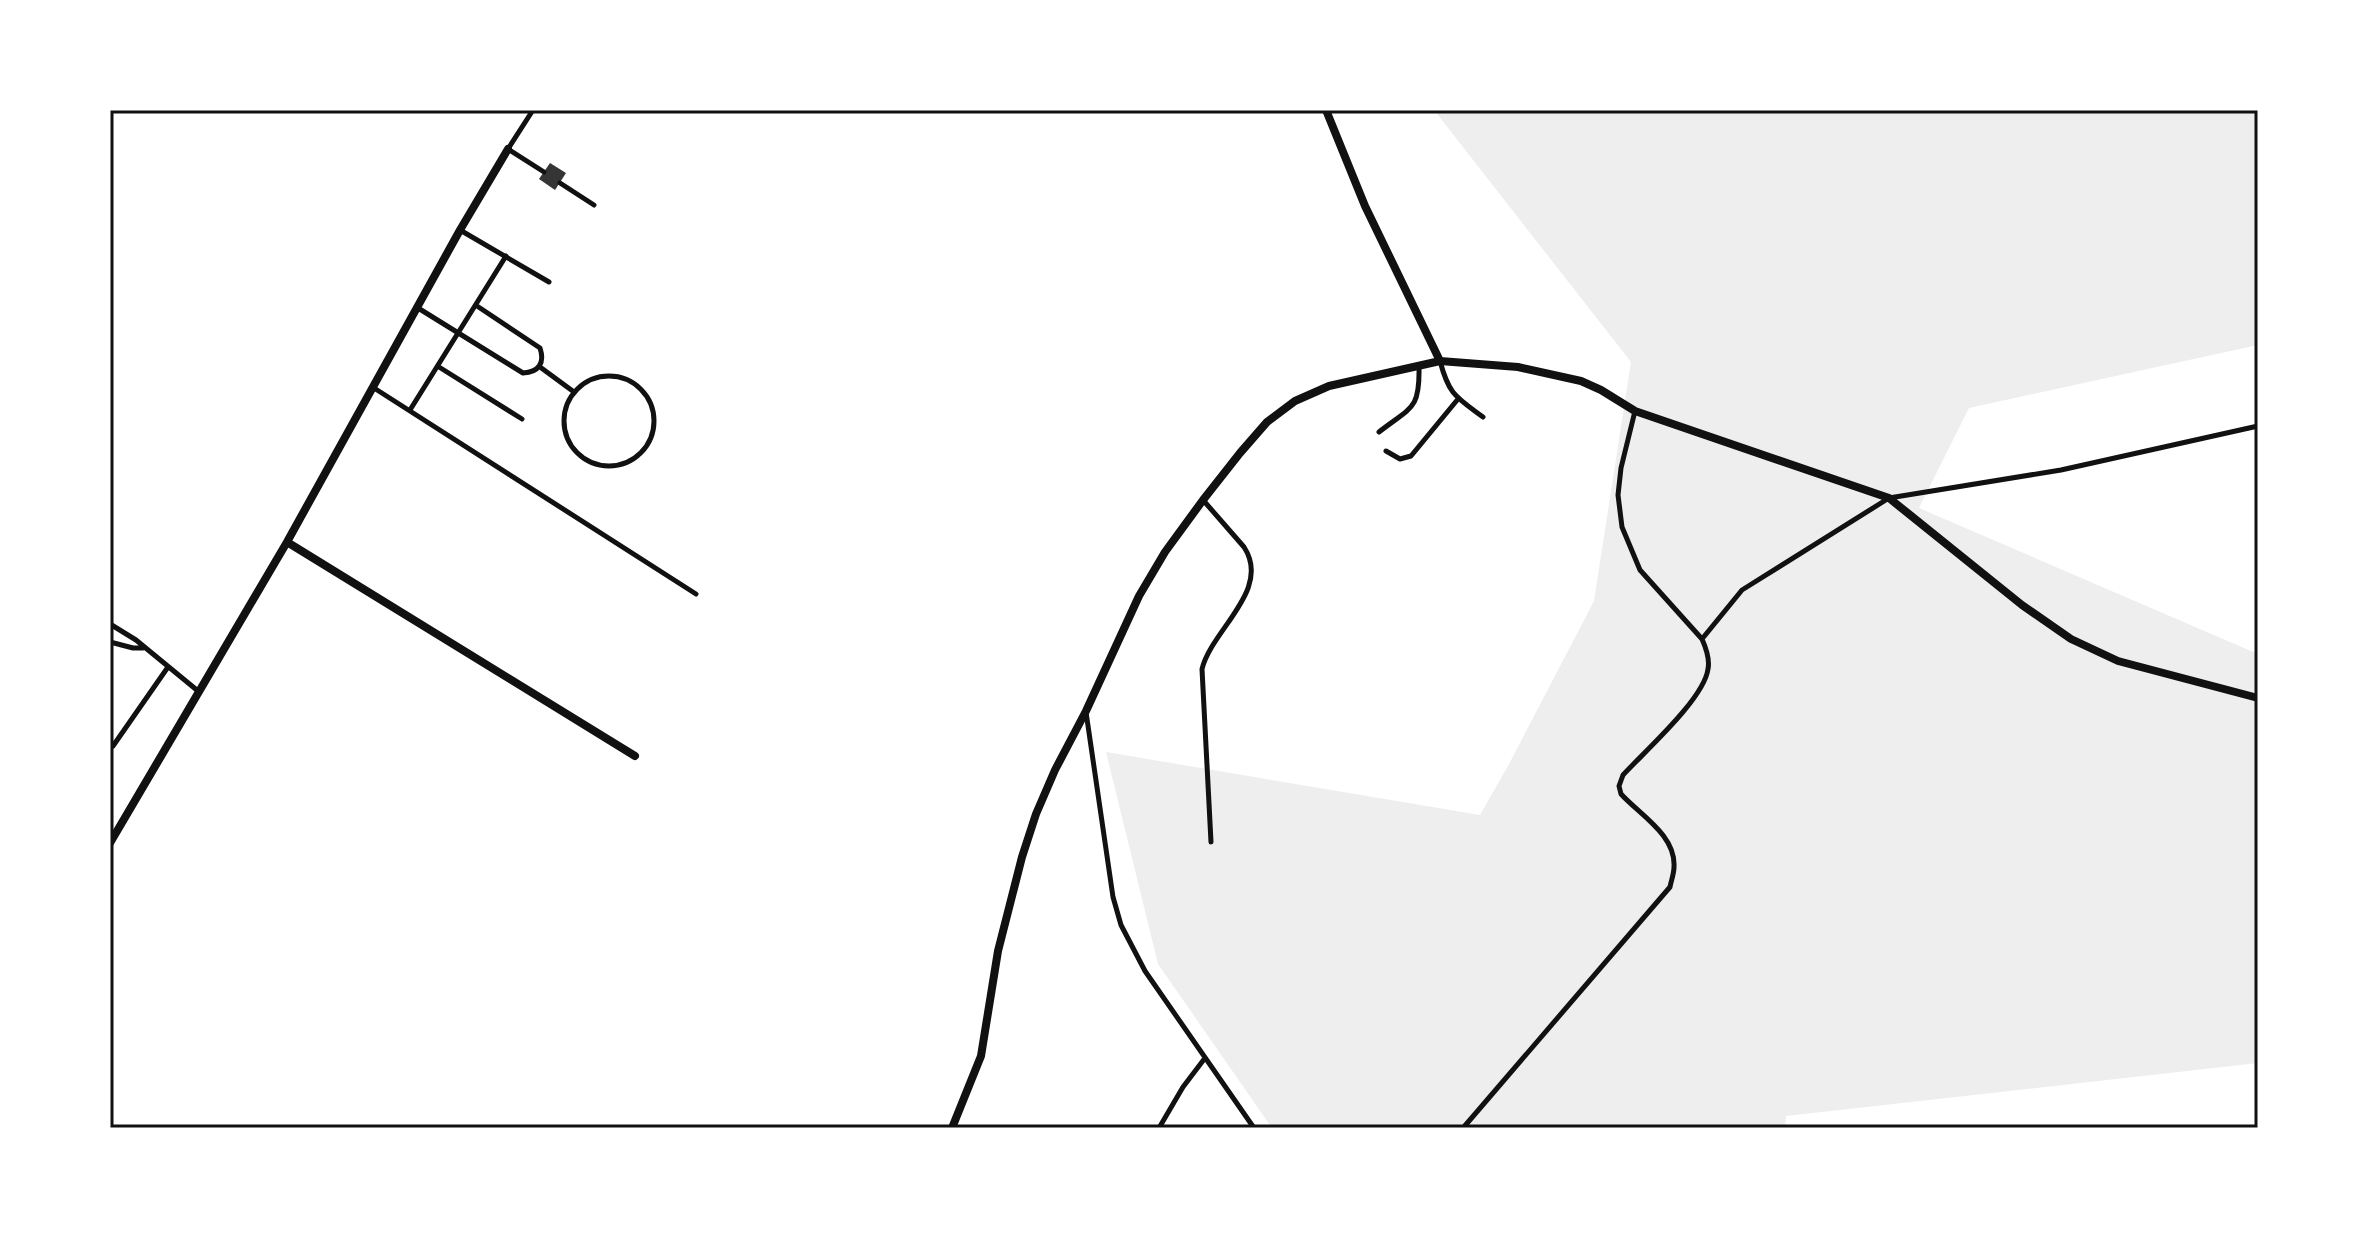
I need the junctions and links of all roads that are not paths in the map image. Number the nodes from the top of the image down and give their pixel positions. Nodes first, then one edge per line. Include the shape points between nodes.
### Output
1 (533, 110) edge
2 (1326, 110) edge
3 (508, 149) junction
4 (544, 172) dead end
5 (560, 183) dead end
6 (594, 205) dead end
7 (460, 230) junction
8 (506, 256) junction
9 (549, 282) dead end
10 (477, 306) junction
11 (418, 308) junction
12 (460, 333) junction
13 (1440, 361) junction
14 (1419, 366) junction
15 (439, 367) junction
16 (540, 367) junction
17 (373, 387) junction
18 (574, 392) junction
19 (1458, 399) junction
20 (410, 410) junction
21 (1635, 411) junction
22 (1483, 417) dead end
23 (522, 419) dead end
24 (2258, 426) edge
25 (1379, 432) dead end
26 (1386, 451) dead end
27 (1889, 498) junction
28 (1203, 500) junction
29 (287, 542) junction
30 (696, 594) dead end
31 (110, 624) edge
32 (1702, 639) junction
33 (110, 642) edge
34 (144, 648) junction
35 (168, 667) junction
36 (199, 691) junction
37 (2258, 698) edge
38 (1086, 711) junction
39 (113, 746) dead end
40 (635, 756) dead end
41 (1211, 842) dead end
42 (110, 843) edge
43 (1205, 1058) junction
44 (952, 1128) edge
45 (1159, 1128) edge
46 (1254, 1128) edge
47 (1463, 1128) edge

1 - 3 lane
2 - 13 street via 1365,206
3 - 4 lane
3 - 7 street
5 - 6 lane
7 - 8 lane
7 - 11 street
8 - 9 lane
8 - 10 lane
10 - 12 lane
10 - 16 lane via 540,348
11 - 12 lane
11 - 17 street
12 - 15 lane
12 - 16 lane via 523,373
13 - 14 street
13 - 19 lane via 1448,388
13 - 21 street via 1518,367 1581,381
14 - 25 lane via 1416,401
14 - 28 street via 1329,386 1295,401 1267,422
15 - 20 lane
15 - 23 lane
16 - 18 lane
17 - 20 lane
17 - 29 street
18 - 18 lane via 564,422 576,452 605,466 627,463 644,450 654,430 653,408 643,389 624,377 602,376
19 - 22 lane
19 - 26 lane via 1411,456 1400,459
20 - 30 lane
21 - 27 street
21 - 32 lane via 1621,468 1622,527 1640,570
24 - 27 lane via 2061,470
27 - 32 lane via 1742,590
27 - 37 street via 2048,625 2082,645 2118,661
28 - 38 street via 1139,596
28 - 41 lane via 1244,547 1253,574 1202,669
29 - 36 street
29 - 40 street
31 - 34 lane
32 - 47 lane via 1709,668 1703,687 1623,775 1619,786 1665,838 1674,866 1670,887
33 - 34 lane
34 - 35 lane
35 - 36 lane
35 - 39 lane
36 - 42 street
38 - 43 lane via 1121,925 1145,971
38 - 44 street via 1032,828 998,951 981,1056
43 - 45 lane
43 - 46 lane

